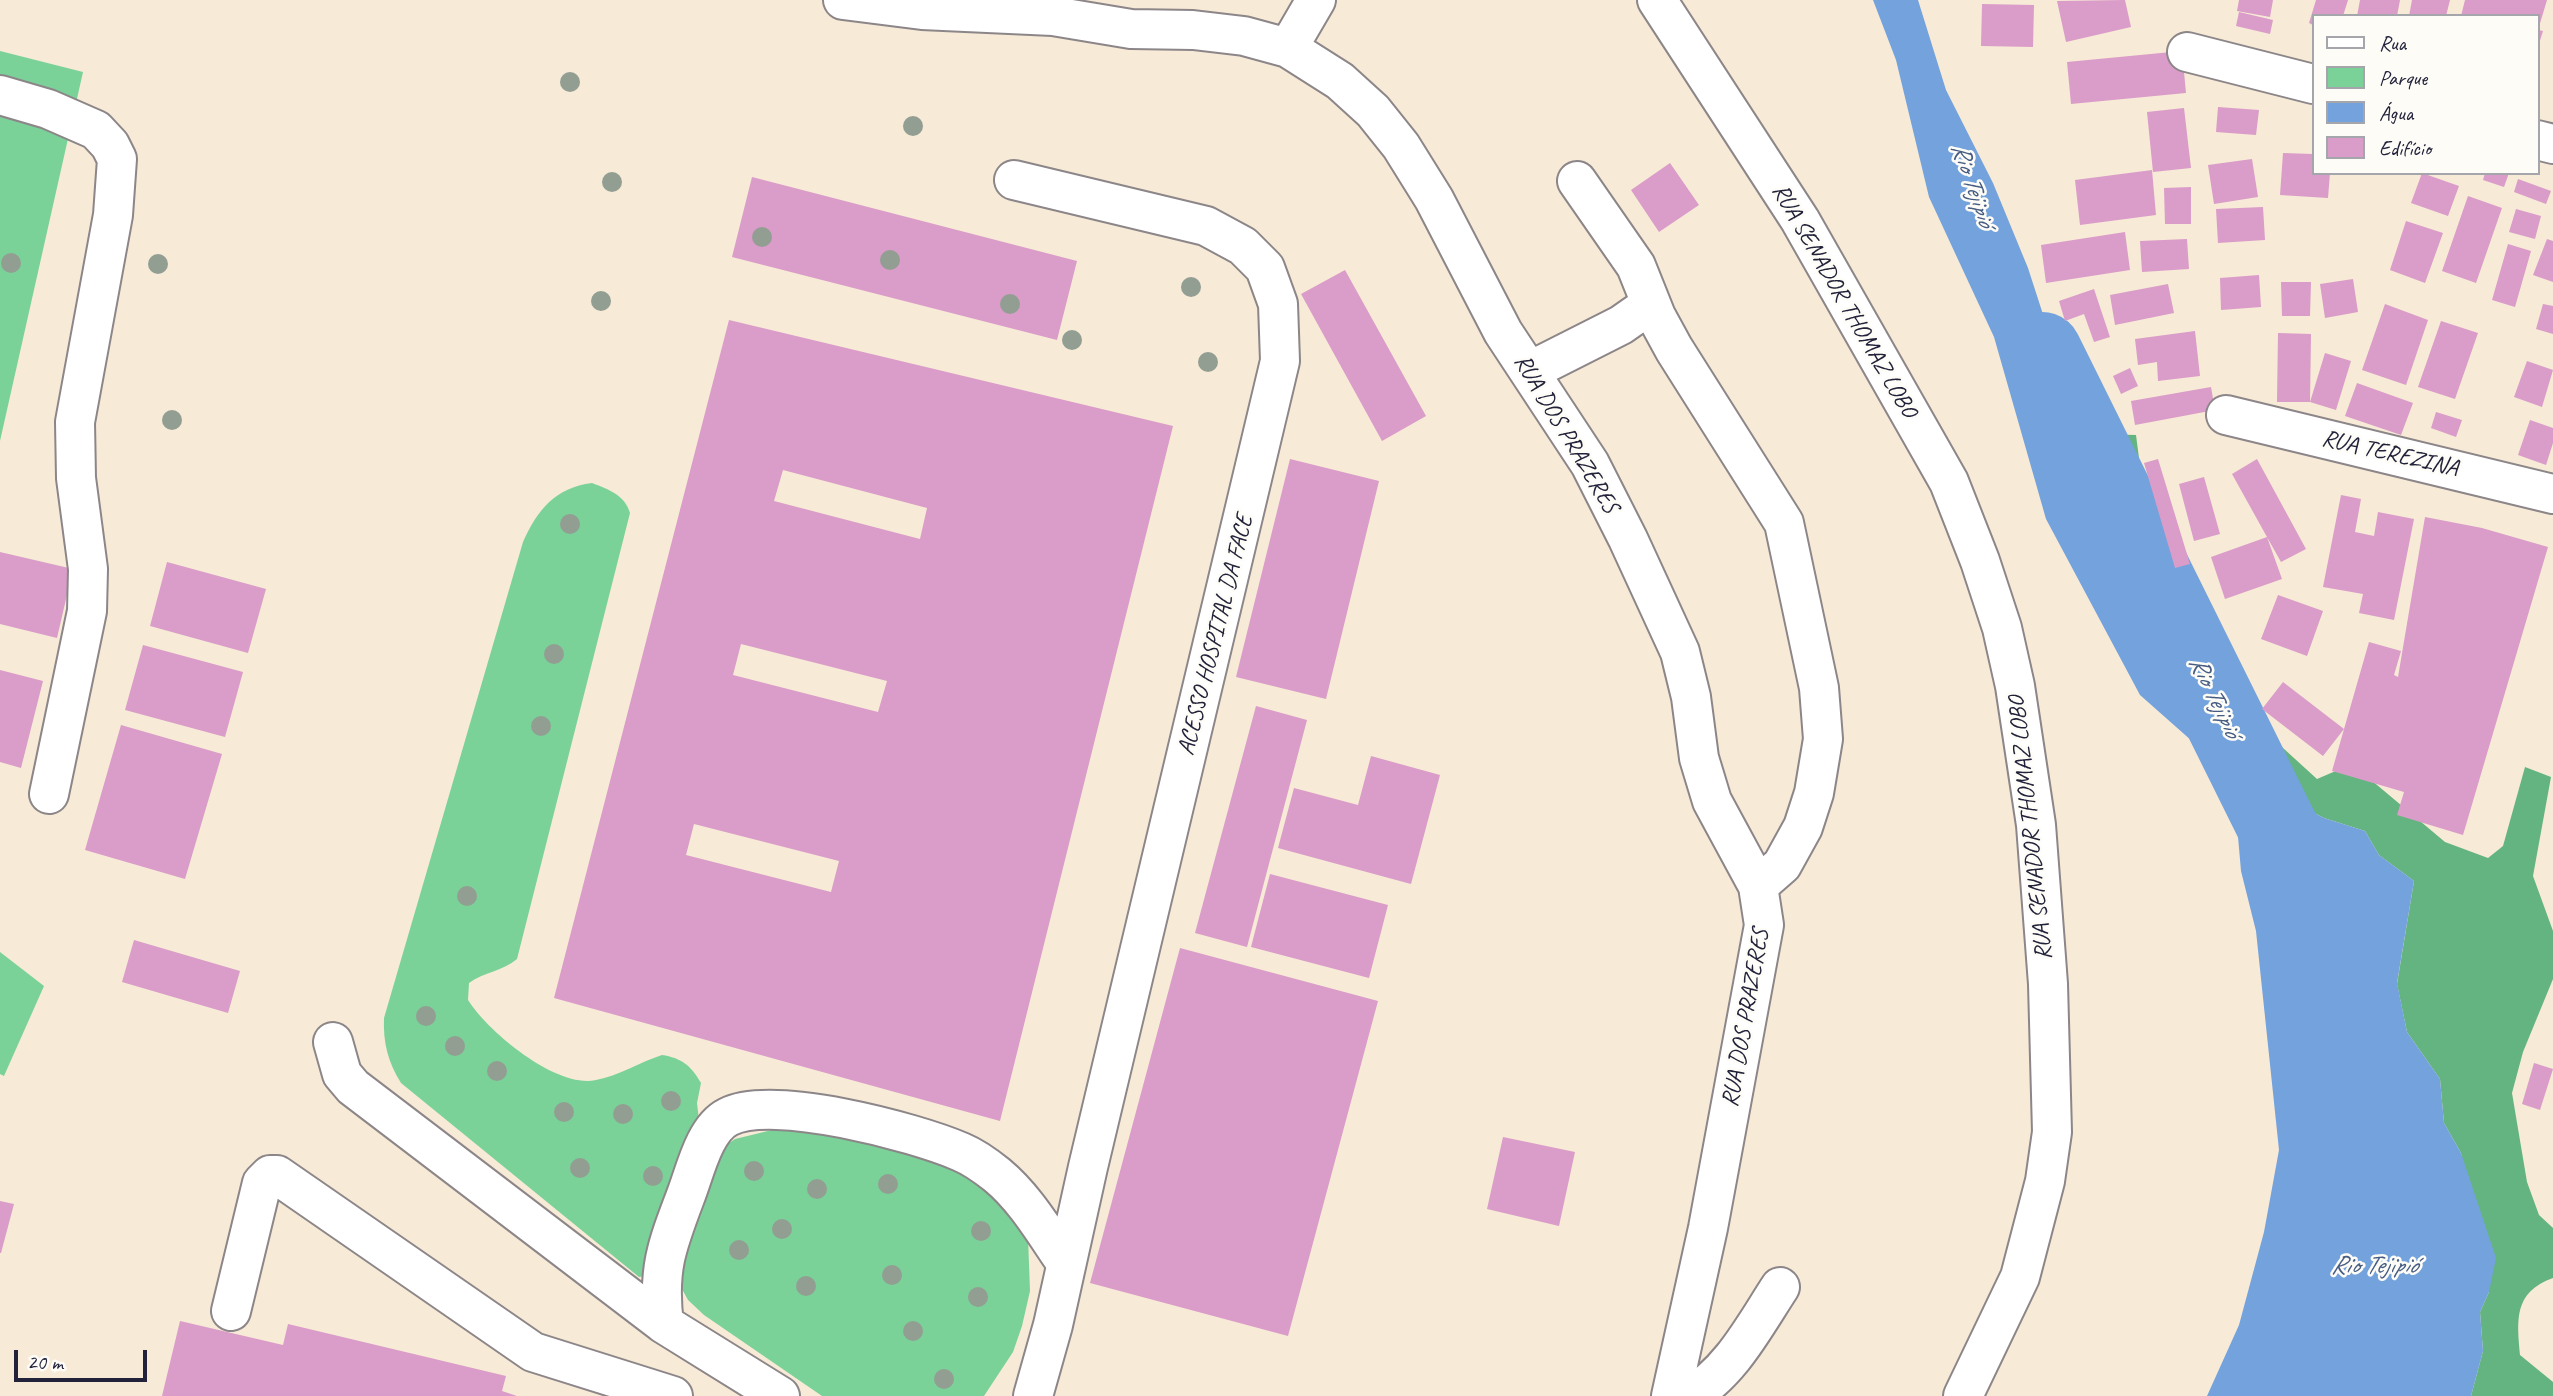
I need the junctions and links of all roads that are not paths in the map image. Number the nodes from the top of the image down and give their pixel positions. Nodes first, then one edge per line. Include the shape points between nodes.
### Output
1 (843, 0) edge
2 (1316, 0) edge
3 (1657, 0) edge
4 (1288, 48) junction
5 (2187, 52) dead end
6 (2312, 83) edge
7 (0, 95) edge
8 (1014, 180) dead end
9 (1577, 181) dead end
10 (1651, 304) junction
11 (1530, 371) junction
12 (2226, 415) dead end
13 (2553, 494) edge
14 (49, 794) dead end
15 (1758, 886) junction
16 (333, 1042) dead end
17 (1066, 1263) junction
18 (1780, 1287) dead end
19 (231, 1311) dead end
20 (664, 1324) junction
21 (673, 1396) edge
22 (780, 1396) edge
23 (1034, 1396) edge
24 (1671, 1396) edge
25 (1689, 1396) edge
26 (1963, 1396) edge

1 - 4 street, RUA DOS PRAZERES via 922,10 1053,16 1131,29 1193,30 1244,36
2 - 4 street
3 - 26 street, RUA SENADOR THOMAZ LOBO via 1800,220 1949,482 2002,628 2015,686 2036,825 2048,984 2052,1132 2045,1181 2020,1277
4 - 11 street, RUA DOS PRAZERES via 1340,81 1373,111 1401,146 1503,332
5 - 6 street
7 - 14 street via 96,130 117,159 113,215 75,422 76,478 88,569 87,611
8 - 17 street, ACESSO HOSPITAL DA FACE via 1206,226 1243,246 1265,268 1278,304 1280,360 1259,457
9 - 10 street via 1636,266
10 - 11 street via 1622,325
10 - 15 street via 1674,349 1784,523 1819,688 1823,739 1814,793 1803,827 1782,865
11 - 15 street, RUA DOS PRAZERES via 1590,464 1675,641 1712,801
12 - 13 street, RUA TEREZINA
15 - 24 street, RUA DOS PRAZERES via 1765,925
16 - 20 street via 342,1074 353,1087
17 - 20 street via 1026,1205 997,1176 964,1153 905,1132 821,1114 748,1110 726,1117 710,1135 675,1224 665,1250 660,1291
17 - 23 street, ACESSO HOSPITAL DA FACE
18 - 25 street via 1736,1352 1705,1387
19 - 21 street via 262,1183 277,1175 533,1352
20 - 22 street

